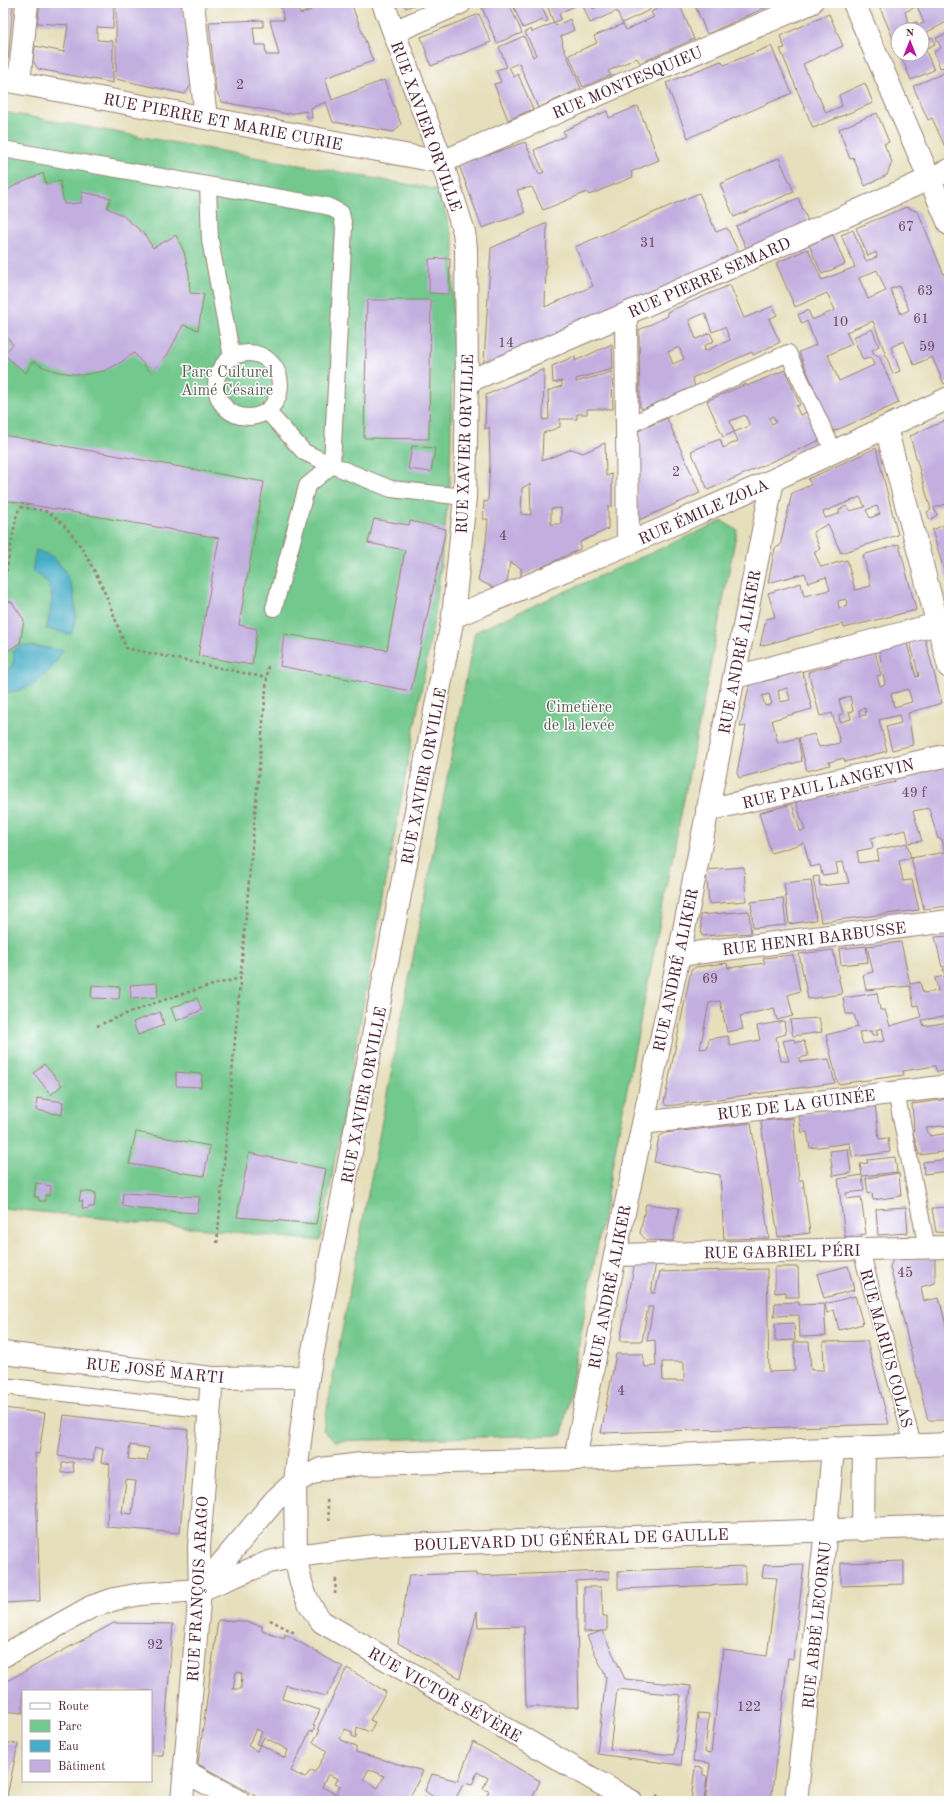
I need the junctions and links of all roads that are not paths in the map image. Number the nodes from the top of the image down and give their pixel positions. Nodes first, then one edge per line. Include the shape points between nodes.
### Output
1 (27, 3) edge
2 (193, 3) edge
3 (383, 3) edge
4 (460, 3) edge
5 (811, 3) edge
6 (854, 3) edge
7 (394, 32) junction
8 (11, 82) edge
9 (206, 118) junction
10 (3, 149) edge
11 (442, 162) junction
12 (939, 174) edge
13 (208, 185) junction
14 (949, 224) edge
15 (626, 314) junction
16 (232, 357) junction
17 (467, 382) junction
18 (949, 398) edge
19 (267, 411) junction
20 (627, 426) junction
21 (886, 428) junction
22 (834, 452) junction
23 (332, 465) junction
24 (774, 480) junction
25 (465, 497) junction
26 (628, 544) junction
27 (274, 608) dead end
28 (453, 618) junction
29 (943, 622) edge
30 (949, 667) edge
31 (735, 677) junction
32 (949, 755) edge
33 (706, 810) junction
34 (949, 921) edge
35 (679, 955) junction
36 (949, 1086) edge
37 (896, 1092) junction
38 (643, 1123) junction
39 (949, 1247) edge
40 (927, 1248) junction
41 (861, 1250) junction
42 (615, 1255) junction
43 (3, 1353) edge
44 (308, 1377) junction
45 (212, 1378) junction
46 (3, 1386) edge
47 (210, 1410) junction
48 (949, 1444) edge
49 (913, 1446) junction
50 (864, 1447) junction
51 (833, 1448) junction
52 (575, 1459) junction
53 (296, 1482) junction
54 (949, 1526) edge
55 (826, 1530) junction
56 (863, 1530) junction
57 (296, 1556) junction
58 (200, 1590) junction
59 (3, 1656) edge
60 (185, 1771) junction
61 (182, 1801) edge
62 (238, 1801) edge
63 (631, 1801) edge
64 (796, 1801) edge

1 - 8 street
2 - 9 street
3 - 7 street, RUE XAVIER ORVILLE
4 - 7 street
5 - 11 street, RUE MONTESQUIEU
6 - 12 street
7 - 11 street, RUE XAVIER ORVILLE
8 - 9 street, RUE PIERRE ET MARIE CURIE
9 - 11 street, RUE PIERRE ET MARIE CURIE
10 - 13 lane
11 - 17 street, RUE XAVIER ORVILLE via 464,232 466,248
12 - 14 street
12 - 15 street, RUE PIERRE SEMARD
13 - 16 lane via 210,240
13 - 23 lane via 327,206 341,213 344,227
15 - 17 street, RUE PIERRE SEMARD
15 - 20 street
16 - 19 lane via 254,353 264,357 278,373 281,384 279,394
16 - 19 lane via 218,372 216,393 221,402 228,410 247,417
17 - 25 street, RUE XAVIER ORVILLE
18 - 21 street, RUE ÉMILE ZOLA
19 - 23 lane via 304,452
20 - 22 lane via 788,353
20 - 26 street
21 - 22 street, RUE ÉMILE ZOLA
21 - 29 street
22 - 24 street, RUE ÉMILE ZOLA
23 - 25 lane via 391,489
23 - 27 lane via 307,486
24 - 26 street, RUE ÉMILE ZOLA
24 - 31 street, RUE ANDRÉ ALIKER
25 - 28 street, RUE XAVIER ORVILLE
26 - 28 street, RUE ÉMILE ZOLA
28 - 44 street, RUE XAVIER ORVILLE
29 - 30 street
29 - 31 street
31 - 33 street, RUE ANDRÉ ALIKER
32 - 33 street, RUE PAUL LANGEVIN
33 - 35 street, RUE ANDRÉ ALIKER
34 - 35 street, RUE HENRI BARBUSSE
35 - 38 street, RUE ANDRÉ ALIKER
36 - 37 street, RUE DE LA GUINÉE
37 - 38 street, RUE DE LA GUINÉE
37 - 40 lane
38 - 42 street, RUE ANDRÉ ALIKER
39 - 40 street, RUE GABRIEL PÉRI
40 - 41 street, RUE GABRIEL PÉRI
41 - 42 street, RUE GABRIEL PÉRI
41 - 49 lane, RUE MARIUS COLAS
42 - 52 street, RUE ANDRÉ ALIKER
43 - 45 street, RUE JOSÉ MARTI
44 - 45 street, RUE JOSÉ MARTI
44 - 53 street, RUE XAVIER ORVILLE
45 - 47 street, RUE FRANÇOIS ARAGO
46 - 47 lane, RUE JOSÉ MARTI
47 - 58 street, RUE FRANÇOIS ARAGO via 199,1547
48 - 49 street
49 - 50 street
50 - 51 street
50 - 56 street
51 - 52 street
51 - 55 street, RUE ABBÉ LECORNU
52 - 53 street via 362,1464 321,1469
53 - 57 street, RUE XAVIER ORVILLE
53 - 58 street via 261,1515
54 - 56 street, BOULEVARD DU GÉNÉRAL DE GAULLE
55 - 56 street, BOULEVARD DU GÉNÉRAL DE GAULLE
55 - 57 street, BOULEVARD DU GÉNÉRAL DE GAULLE via 374,1546
55 - 64 street, RUE ABBÉ LECORNU
57 - 58 street, BOULEVARD DU GÉNÉRAL DE GAULLE via 269,1562
57 - 63 street, RUE VICTOR SÉVÈRE via 304,1595 312,1611 322,1622
58 - 59 street, BOULEVARD DU GÉNÉRAL DE GAULLE via 141,1594 91,1607
58 - 60 street, RUE FRANÇOIS ARAGO
60 - 61 street, RUE FRANÇOIS ARAGO
60 - 62 street

